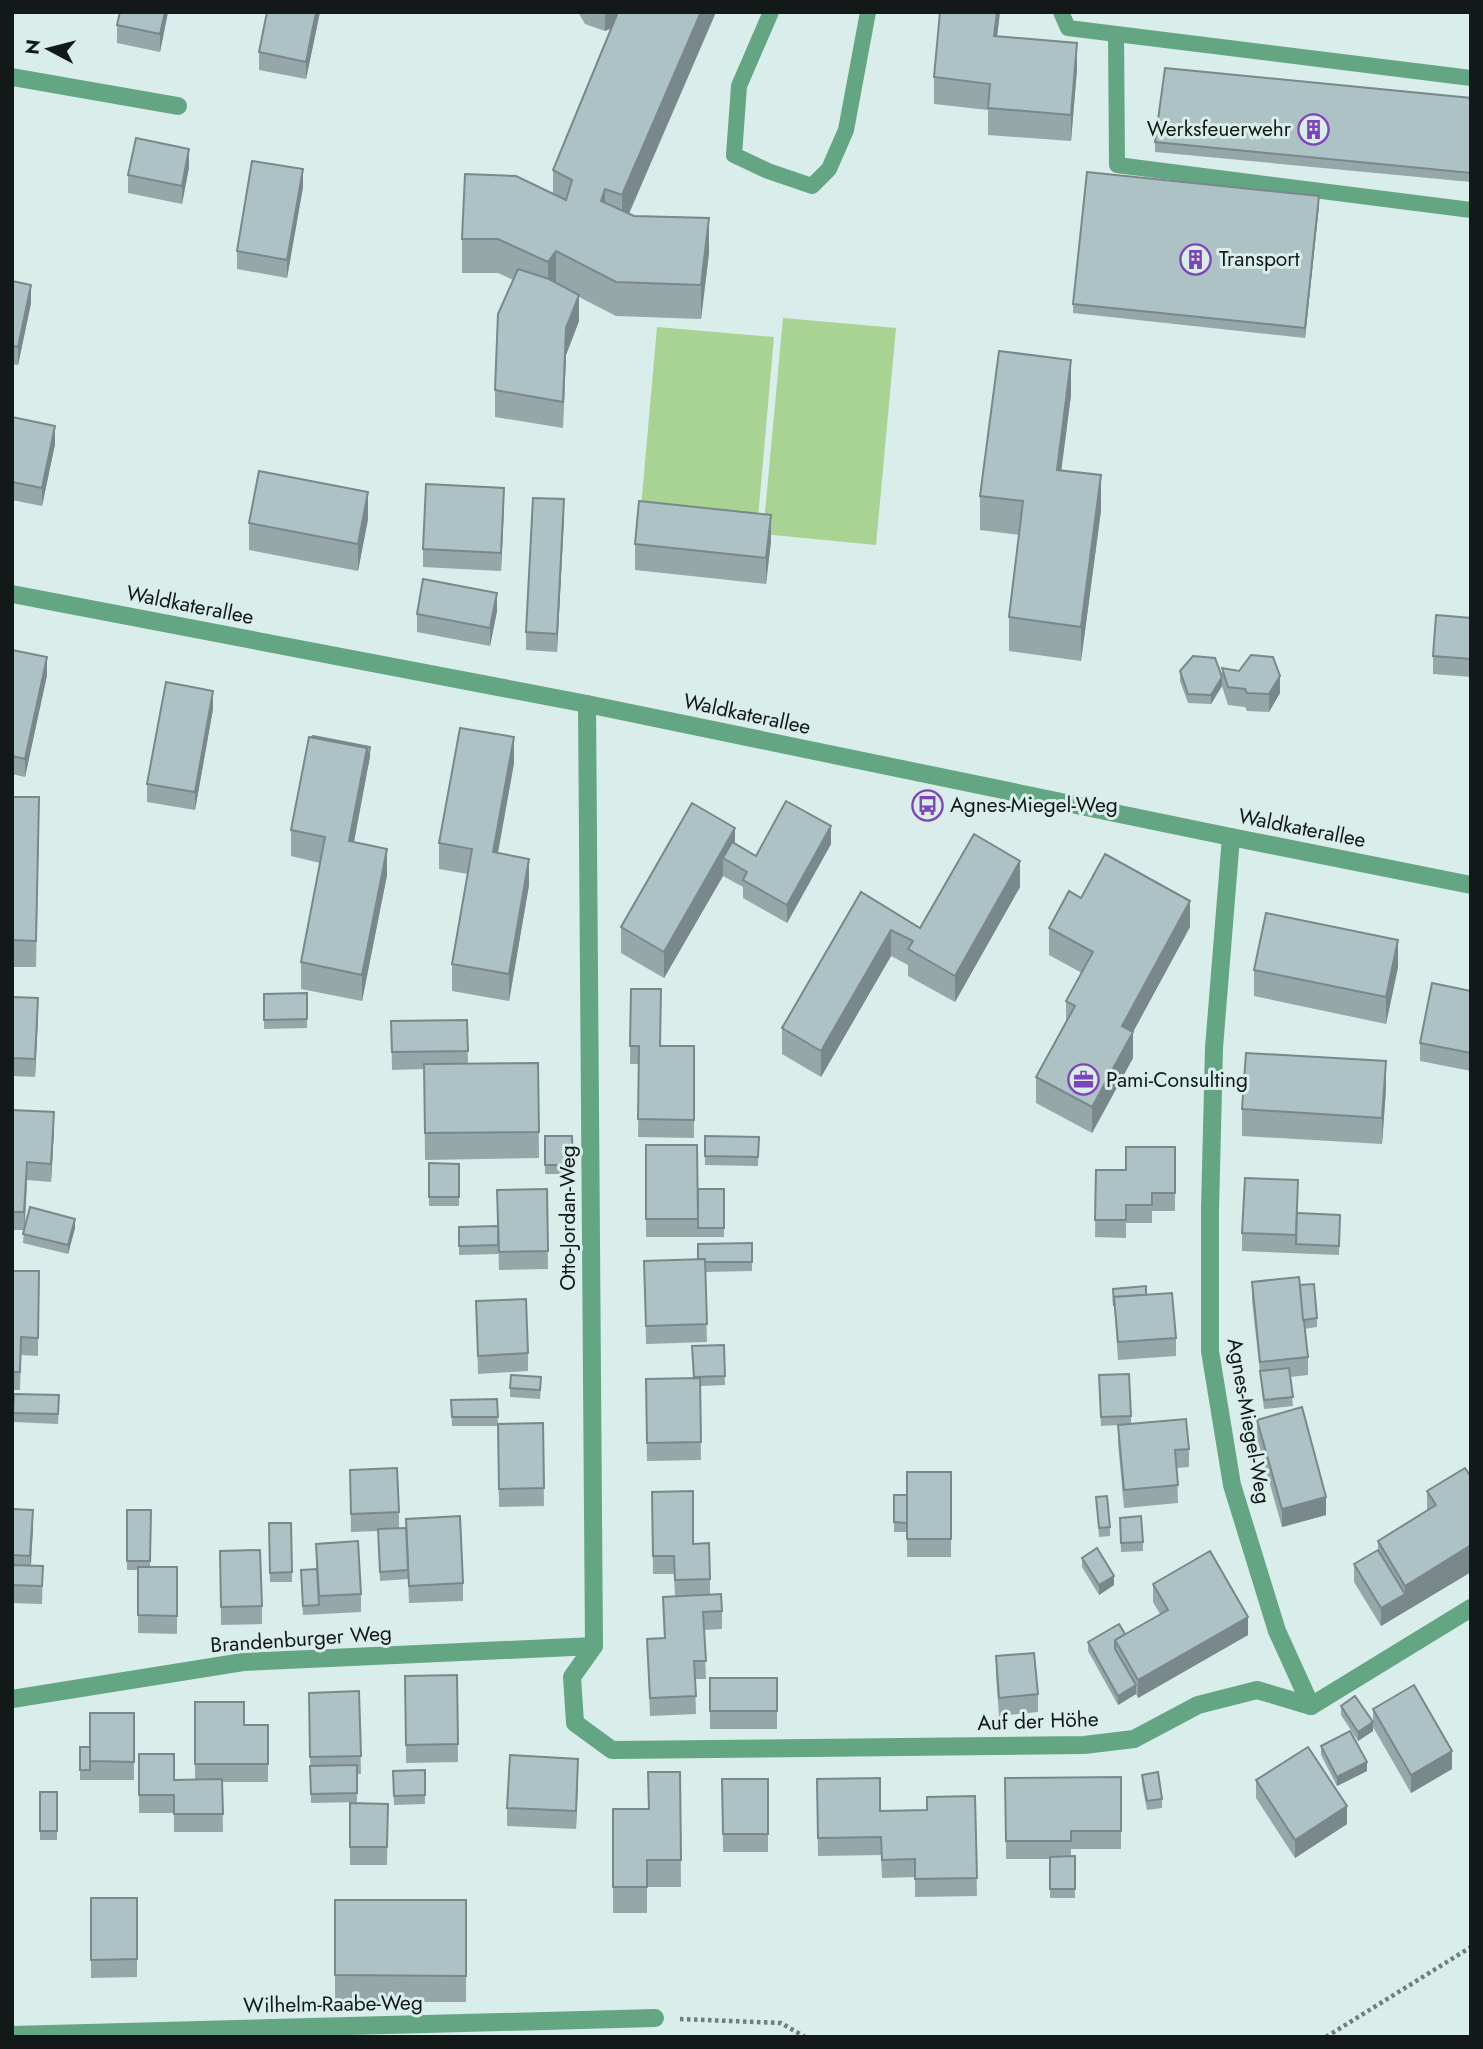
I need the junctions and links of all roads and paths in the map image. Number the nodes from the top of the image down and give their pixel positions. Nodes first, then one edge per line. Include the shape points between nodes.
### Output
1 (771, 12) edge
2 (868, 12) edge
3 (1061, 12) edge
4 (1116, 34) junction
5 (12, 77) edge
6 (1471, 78) edge
7 (178, 106) dead end
8 (1471, 209) edge
9 (12, 594) edge
10 (587, 704) junction
11 (1231, 837) junction
12 (1471, 885) edge
13 (1471, 1608) edge
14 (594, 1646) junction
15 (12, 1699) edge
16 (1311, 1706) junction
17 (1471, 1947) edge
18 (655, 2018) joint
19 (180, 2034) edge
20 (12, 2035) edge
21 (805, 2037) edge
22 (1326, 2037) edge

1 - 2 lane via 740,86 734,155 812,186 829,169 846,130
3 - 4 lane via 1068,28
4 - 6 lane
4 - 8 lane via 1117,165
5 - 7 street
9 - 10 street, Waldkaterallee
10 - 11 street, Waldkaterallee
10 - 14 street, Otto-Jordan-Weg
11 - 12 street, Waldkaterallee
11 - 16 street, Agnes-Miegel-Weg via 1214,1048 1210,1351 1233,1485 1277,1631
13 - 16 street
14 - 15 street, Brandenburger Weg via 243,1662
14 - 16 street, Auf der Höhe via 572,1677 575,1723 612,1750 1084,1745 1134,1739 1198,1705 1257,1690
17 - 22 path
18 - 19 street, Wilhelm-Raabe-Weg
18 - 21 path via 781,2023
19 - 20 street, Wilhelm-Raabe-Weg

